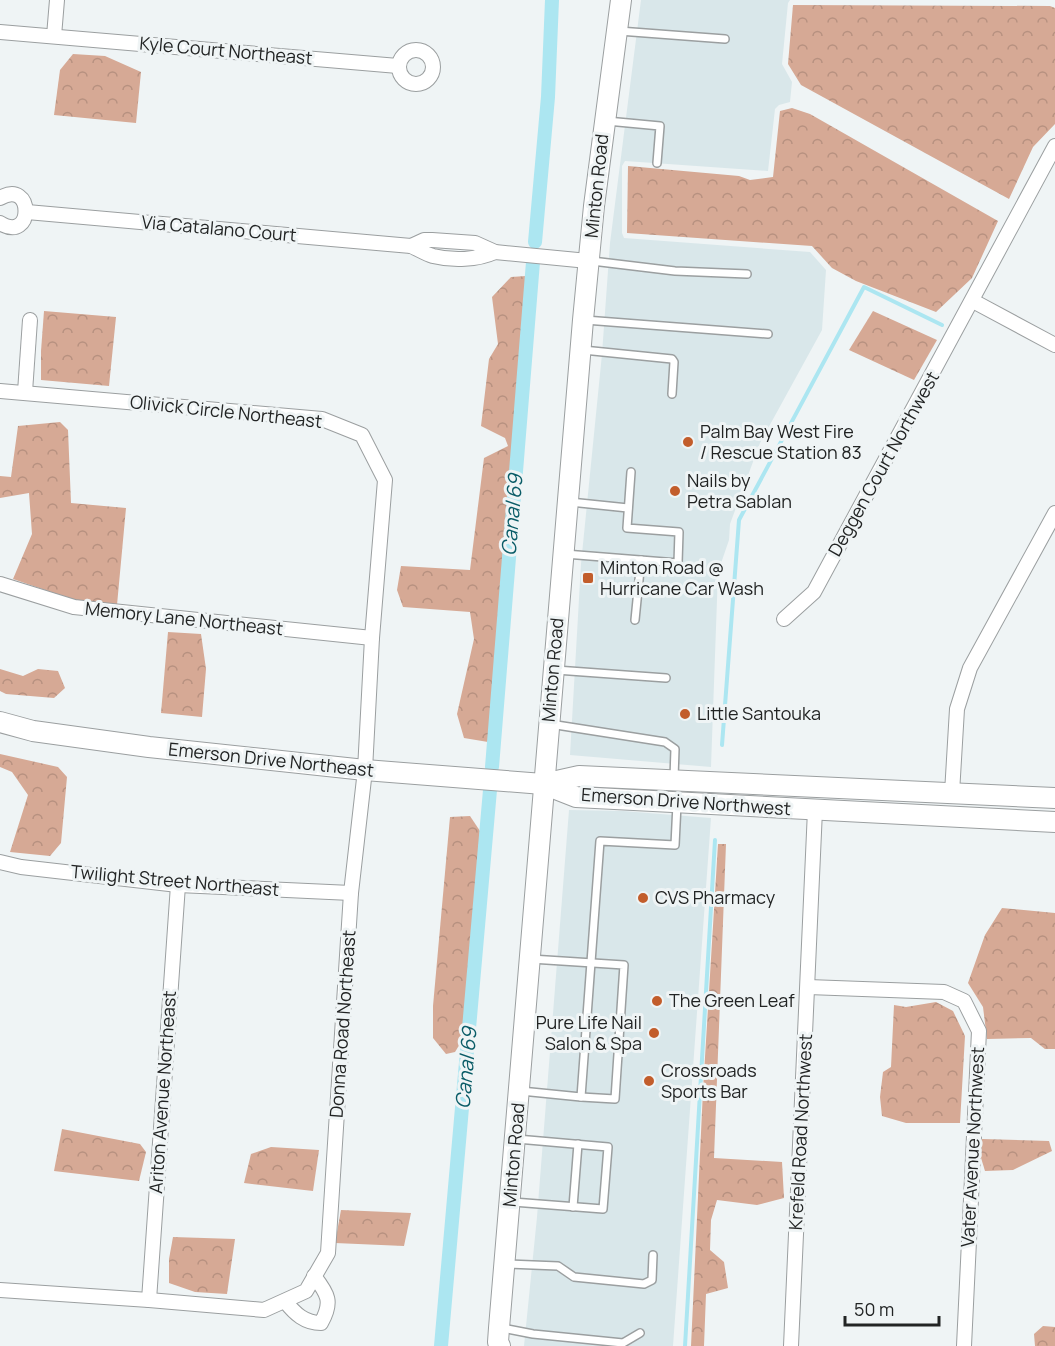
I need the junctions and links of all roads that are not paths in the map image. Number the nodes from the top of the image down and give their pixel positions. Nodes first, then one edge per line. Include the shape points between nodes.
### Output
1 (57, 0) edge
2 (621, 0) edge
3 (617, 31) junction
4 (0, 32) edge
5 (54, 36) junction
6 (724, 39) dead end
7 (398, 66) dead end
8 (604, 120) junction
9 (1055, 147) edge
10 (657, 163) dead end
11 (0, 198) edge
12 (27, 212) junction
13 (0, 223) edge
14 (455, 242) junction
15 (411, 246) junction
16 (495, 252) junction
17 (454, 258) junction
18 (588, 261) junction
19 (747, 274) dead end
20 (973, 301) junction
21 (30, 320) dead end
22 (583, 320) junction
23 (768, 334) dead end
24 (1055, 345) edge
25 (580, 350) junction
26 (0, 391) edge
27 (25, 392) junction
28 (672, 394) dead end
29 (631, 472) dead end
30 (567, 501) junction
31 (628, 508) junction
32 (1055, 513) edge
33 (563, 554) junction
34 (641, 560) junction
35 (0, 584) edge
36 (784, 619) dead end
37 (635, 620) dead end
38 (372, 638) junction
39 (553, 670) junction
40 (666, 678) dead end
41 (0, 722) edge
42 (548, 724) junction
43 (365, 770) junction
44 (674, 780) junction
45 (543, 784) junction
46 (952, 793) junction
47 (1055, 798) edge
48 (677, 802) junction
49 (815, 810) junction
50 (1055, 822) edge
51 (0, 862) edge
52 (178, 885) junction
53 (351, 893) junction
54 (529, 959) junction
55 (591, 963) junction
56 (808, 987) junction
57 (519, 1091) junction
58 (581, 1097) junction
59 (515, 1138) junction
60 (578, 1144) junction
61 (510, 1202) junction
62 (573, 1207) junction
63 (653, 1255) dead end
64 (505, 1264) junction
65 (314, 1276) junction
66 (0, 1290) edge
67 (149, 1300) junction
68 (285, 1301) junction
69 (640, 1333) dead end
70 (498, 1340) edge
71 (791, 1346) edge
72 (964, 1346) edge

1 - 5 street
2 - 3 street, Minton Road
3 - 6 lane
3 - 8 street, Minton Road
4 - 5 street, Kyle Court Northeast
5 - 7 street, Kyle Court Northeast
8 - 10 lane via 660,126
8 - 18 street, Minton Road
9 - 20 street, Deggen Court Northwest
11 - 12 street via 20,198
12 - 13 street via 19,225 9,227
12 - 15 street, Via Catalano Court
14 - 15 street, Via Catalano Court via 424,240
14 - 16 street, Via Catalano Court via 476,243
14 - 17 street
15 - 17 street, Via Catalano Court via 432,256
16 - 17 street, Via Catalano Court via 471,259
16 - 18 street, Via Catalano Court
18 - 19 lane
18 - 22 street, Minton Road
20 - 24 street
20 - 36 street, Deggen Court Northwest via 814,592
21 - 27 street
22 - 23 lane
22 - 25 street, Minton Road
25 - 28 lane via 672,359
25 - 30 street, Minton Road
26 - 27 street, Olivick Circle Northeast
27 - 38 street, Olivick Circle Northeast via 322,419 362,435 385,480
29 - 31 lane
30 - 31 lane
30 - 33 street, Minton Road
31 - 34 lane via 627,528 680,532 678,563
32 - 46 street via 970,668 957,709
33 - 34 lane
33 - 39 street, Minton Road
34 - 37 lane
35 - 38 street, Memory Lane Northeast via 74,608
38 - 43 street, Olivick Circle Northeast
39 - 40 lane
39 - 42 street, Minton Road
41 - 43 street, Emerson Drive Northeast via 33,731 149,747
42 - 44 lane via 671,745 675,749
42 - 45 street, Minton Road
43 - 45 street, Emerson Drive Northeast
43 - 53 street, Donna Road Northeast
44 - 45 street, Emerson Drive Northwest via 579,776
44 - 46 street, Emerson Drive Northwest
45 - 48 street, Emerson Drive Northwest via 576,796
45 - 54 street, Minton Road
46 - 47 street, Emerson Drive Northwest
48 - 49 street, Emerson Drive Northwest
48 - 55 lane via 675,845 600,841
49 - 50 street, Emerson Drive Northwest
49 - 56 street, Krefeld Road Northwest
51 - 52 street, Twilight Street Northeast
52 - 53 street, Twilight Street Northeast
52 - 67 street, Ariton Avenue Northeast
53 - 65 street, Donna Road Northeast via 328,1253
54 - 55 lane
54 - 57 street, Minton Road
55 - 58 lane
55 - 58 lane via 624,965 615,1099
56 - 71 street, Krefeld Road Northwest
56 - 72 street, Vater Avenue Northwest via 944,992 964,1000 979,1031
57 - 58 lane
57 - 59 street, Minton Road
59 - 60 lane
59 - 61 street, Minton Road
60 - 62 lane
60 - 62 lane via 608,1147 603,1209
61 - 62 lane
61 - 64 street, Minton Road
63 - 64 lane via 652,1280 644,1284 574,1277 558,1266
64 - 70 street, Minton Road
65 - 68 street, Donna Road Northeast via 306,1291
65 - 68 street via 327,1293 328,1310 321,1323 310,1323
66 - 67 street, Donna Road Northeast
67 - 68 street, Donna Road Northeast via 264,1310
69 - 70 lane via 623,1343 533,1334

